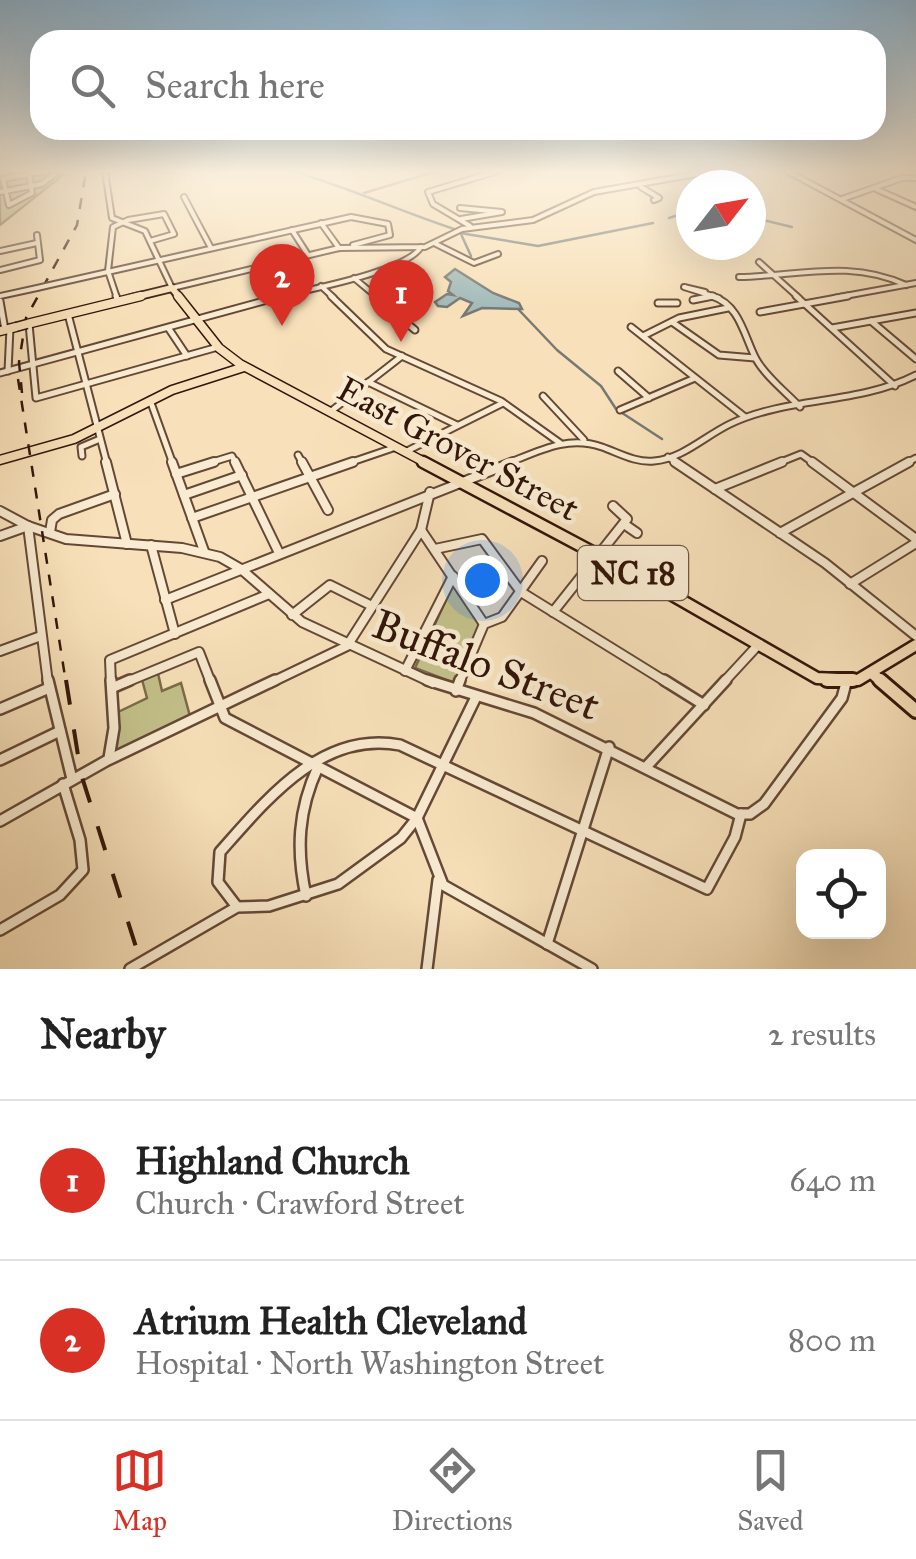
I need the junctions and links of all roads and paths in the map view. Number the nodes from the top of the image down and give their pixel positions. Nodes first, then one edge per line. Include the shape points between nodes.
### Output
1 (113, 216) edge
2 (151, 216) edge
3 (164, 216) edge
4 (194, 216) edge
5 (359, 216) edge
6 (361, 216) edge
7 (455, 216) edge
8 (476, 216) edge
9 (541, 216) edge
10 (874, 216) edge
11 (460, 219) junction
12 (119, 223) junction
13 (321, 224) junction
14 (471, 227) junction
15 (292, 230) junction
16 (37, 235) dead end
17 (916, 240) edge
18 (150, 241) junction
19 (37, 243) junction
20 (435, 244) junction
21 (421, 247) junction
22 (211, 248) junction
23 (342, 248) junction
24 (0, 251) edge
25 (498, 254) dead end
26 (308, 256) junction
27 (159, 260) junction
28 (759, 262) dead end
29 (0, 270) edge
30 (108, 271) junction
31 (772, 274) junction
32 (353, 277) junction
33 (739, 277) dead end
34 (916, 283) edge
35 (906, 285) junction
36 (320, 286) junction
37 (172, 288) junction
38 (704, 291) dead end
39 (714, 296) junction
40 (0, 298) edge
41 (692, 300) dead end
42 (118, 302) junction
43 (677, 303) dead end
44 (804, 304) junction
45 (666, 305) dead end
46 (728, 308) junction
47 (760, 312) dead end
48 (916, 313) edge
49 (1, 314) edge
50 (68, 314) junction
51 (198, 321) junction
52 (871, 321) junction
53 (672, 322) junction
54 (28, 324) junction
55 (632, 327) dead end
56 (831, 328) junction
57 (8, 329) edge
58 (169, 329) junction
59 (415, 330) dead end
60 (643, 336) junction
61 (218, 347) junction
62 (78, 353) junction
63 (187, 356) junction
64 (402, 356) junction
65 (756, 358) junction
66 (916, 359) edge
67 (30, 365) junction
68 (244, 367) junction
69 (618, 371) dead end
70 (4, 372) edge
71 (916, 375) edge
72 (695, 378) junction
73 (368, 382) junction
74 (86, 384) junction
75 (894, 386) junction
76 (543, 396) dead end
77 (650, 398) junction
78 (150, 400) junction
79 (503, 402) junction
80 (800, 408) junction
81 (620, 410) dead end
82 (329, 412) junction
83 (746, 418) junction
84 (457, 426) junction
85 (98, 429) junction
86 (100, 440) junction
87 (585, 441) junction
88 (560, 443) junction
89 (401, 450) junction
90 (298, 454) dead end
91 (82, 456) dead end
92 (668, 457) junction
93 (916, 458) edge
94 (0, 460) edge
95 (176, 474) junction
96 (242, 475) junction
97 (309, 478) junction
98 (460, 481) junction
99 (714, 489) junction
100 (430, 492) junction
101 (853, 493) junction
102 (114, 494) junction
103 (184, 494) junction
104 (252, 498) junction
105 (613, 506) dead end
106 (0, 510) edge
107 (328, 510) dead end
108 (192, 518) junction
109 (624, 524) junction
110 (28, 526) junction
111 (421, 530) junction
112 (50, 532) junction
113 (637, 533) dead end
114 (780, 533) junction
115 (0, 536) edge
116 (916, 541) edge
117 (128, 544) junction
118 (151, 545) junction
119 (435, 549) junction
120 (205, 552) junction
121 (280, 553) junction
122 (599, 555) junction
123 (542, 561) dead end
124 (241, 569) junction
125 (453, 576) junction
126 (850, 584) junction
127 (520, 592) junction
128 (269, 594) junction
129 (165, 600) junction
130 (372, 606) junction
131 (553, 612) junction
132 (292, 615) junction
133 (484, 624) junction
134 (175, 634) junction
135 (41, 636) junction
136 (916, 636) edge
137 (758, 644) junction
138 (916, 645) edge
139 (348, 646) junction
140 (0, 651) edge
141 (405, 671) junction
142 (874, 675) junction
143 (846, 683) junction
144 (114, 687) junction
145 (48, 688) junction
146 (456, 691) junction
147 (476, 696) junction
148 (704, 705) junction
149 (218, 707) junction
150 (0, 709) edge
151 (916, 711) edge
152 (60, 731) junction
153 (609, 747) junction
154 (0, 760) edge
155 (109, 760) junction
156 (315, 766) junction
157 (442, 766) junction
158 (647, 766) junction
159 (68, 782) junction
160 (740, 814) junction
161 (417, 818) junction
162 (0, 820) edge
163 (582, 829) junction
164 (438, 880) junction
165 (306, 896) junction
166 (238, 907) junction
167 (0, 930) edge
168 (547, 944) junction
169 (130, 969) edge
170 (427, 969) edge
171 (592, 969) edge

1 - 12 street
2 - 12 street
3 - 18 street via 174,234
4 - 22 street
5 - 13 street
6 - 23 street via 387,223 390,236
7 - 11 street
8 - 11 street
9 - 14 street
10 - 17 street
11 - 14 street
12 - 18 street via 146,231
12 - 30 street
13 - 15 street
13 - 23 street
14 - 20 street
15 - 22 street
15 - 26 street
16 - 19 street
18 - 27 street
19 - 24 street
19 - 29 street via 39,262
20 - 21 street
20 - 25 street via 474,263
21 - 23 street
21 - 32 street via 412,260
22 - 27 street
23 - 26 street
26 - 37 street
27 - 30 street
27 - 37 street
28 - 31 street
30 - 40 street, bridge
30 - 42 street
31 - 33 street
31 - 35 street via 842,266
31 - 44 street
32 - 36 street
32 - 59 street
34 - 35 street
35 - 44 street
36 - 51 street
36 - 64 street via 382,346
37 - 42 main road
37 - 51 main road, East Grover Street / NC 18
38 - 39 street
39 - 41 street
39 - 46 street
40 - 49 street
42 - 50 main road
43 - 45 street
44 - 47 street
44 - 56 street
46 - 53 street
46 - 65 street via 746,328
48 - 52 street
49 - 57 street
50 - 54 main road
50 - 62 street
51 - 58 street
51 - 61 main road, East Grover Street / NC 18
52 - 56 street
52 - 66 street
53 - 60 street
53 - 65 street via 715,353
54 - 57 main road, bridge
54 - 67 street
55 - 60 street
56 - 75 street
57 - 70 street
58 - 62 street
58 - 63 street
60 - 72 street
61 - 63 street
61 - 68 main road, East Grover Street / NC 18
62 - 67 street
62 - 74 street
63 - 74 street
64 - 73 street
64 - 79 street
65 - 80 street
67 - 70 street
67 - 74 street via 36,398
68 - 78 main road
68 - 82 main road, East Grover Street / NC 18
69 - 77 street
71 - 75 street
72 - 77 street
72 - 83 street
73 - 82 street
73 - 84 street
74 - 85 street
75 - 80 street
76 - 87 street
77 - 81 street
78 - 85 main road
78 - 95 street
79 - 84 street
79 - 88 street
80 - 83 street
82 - 89 main road, East Grover Street / NC 18
83 - 92 street
84 - 89 street
85 - 86 street
85 - 94 main road
86 - 91 street via 81,447
86 - 102 street
87 - 88 street
87 - 92 street via 643,460
88 - 98 street
89 - 97 street
89 - 98 main road, East Grover Street / NC 18
90 - 97 street
92 - 99 street
93 - 101 street
95 - 96 street via 231,456
95 - 103 street
96 - 103 street
96 - 104 street
97 - 104 street
97 - 107 street
98 - 100 street
98 - 122 main road, East Grover Street / NC 18
99 - 101 street via 801,454
99 - 114 street
100 - 111 street
100 - 121 street
101 - 114 street
101 - 116 street
102 - 112 street via 59,514
102 - 117 street
103 - 108 street
104 - 108 street
104 - 121 street
105 - 109 street via 627,516
106 - 110 street
108 - 120 street
109 - 113 street
109 - 122 street
110 - 112 street, Buffalo Street
110 - 115 street
110 - 135 street
111 - 119 street
111 - 130 street
112 - 117 street, Buffalo Street
114 - 126 street
116 - 126 street
117 - 118 street, Buffalo Street
118 - 120 street, Buffalo Street
118 - 129 street
119 - 125 street
119 - 127 street via 482,539
120 - 124 street, Buffalo Street
121 - 124 street
122 - 131 street
122 - 137 main road, East Grover Street / NC 18
123 - 127 street
124 - 128 street, Buffalo Street
124 - 129 street
125 - 133 street
125 - 141 street
126 - 136 street
127 - 131 street
127 - 133 street via 502,618
128 - 132 street, Buffalo Street
128 - 134 street
129 - 134 street
130 - 132 street via 330,585
130 - 139 street
131 - 148 street
132 - 139 street, Buffalo Street
133 - 146 street
134 - 144 street via 110,660
135 - 140 street
135 - 145 street
137 - 143 main road, East Grover Street / NC 18 via 817,678
137 - 148 street
138 - 142 main road
139 - 141 street, Buffalo Street
139 - 149 street
141 - 146 street, Buffalo Street
142 - 143 main road
142 - 151 main road
143 - 160 street via 842,698 764,804
144 - 149 street via 199,652
144 - 155 street
145 - 150 street
145 - 152 street
146 - 147 street, Buffalo Street
147 - 153 street, Buffalo Street
147 - 157 street
148 - 158 street
149 - 155 street
149 - 156 street via 230,722
152 - 154 street
152 - 159 street
153 - 158 street, Buffalo Street
153 - 163 street
155 - 159 street
156 - 157 street via 336,747 370,738
156 - 161 street
156 - 165 street via 298,828
156 - 166 street via 220,852 215,877
157 - 161 street
157 - 163 street
158 - 160 street, Buffalo Street
159 - 162 street
159 - 167 street via 84,864 73,885
160 - 163 street via 736,837 707,888
161 - 164 street
161 - 165 street via 401,838 338,884
163 - 168 street
164 - 168 street
164 - 170 street
165 - 166 street
166 - 169 street
168 - 171 street

